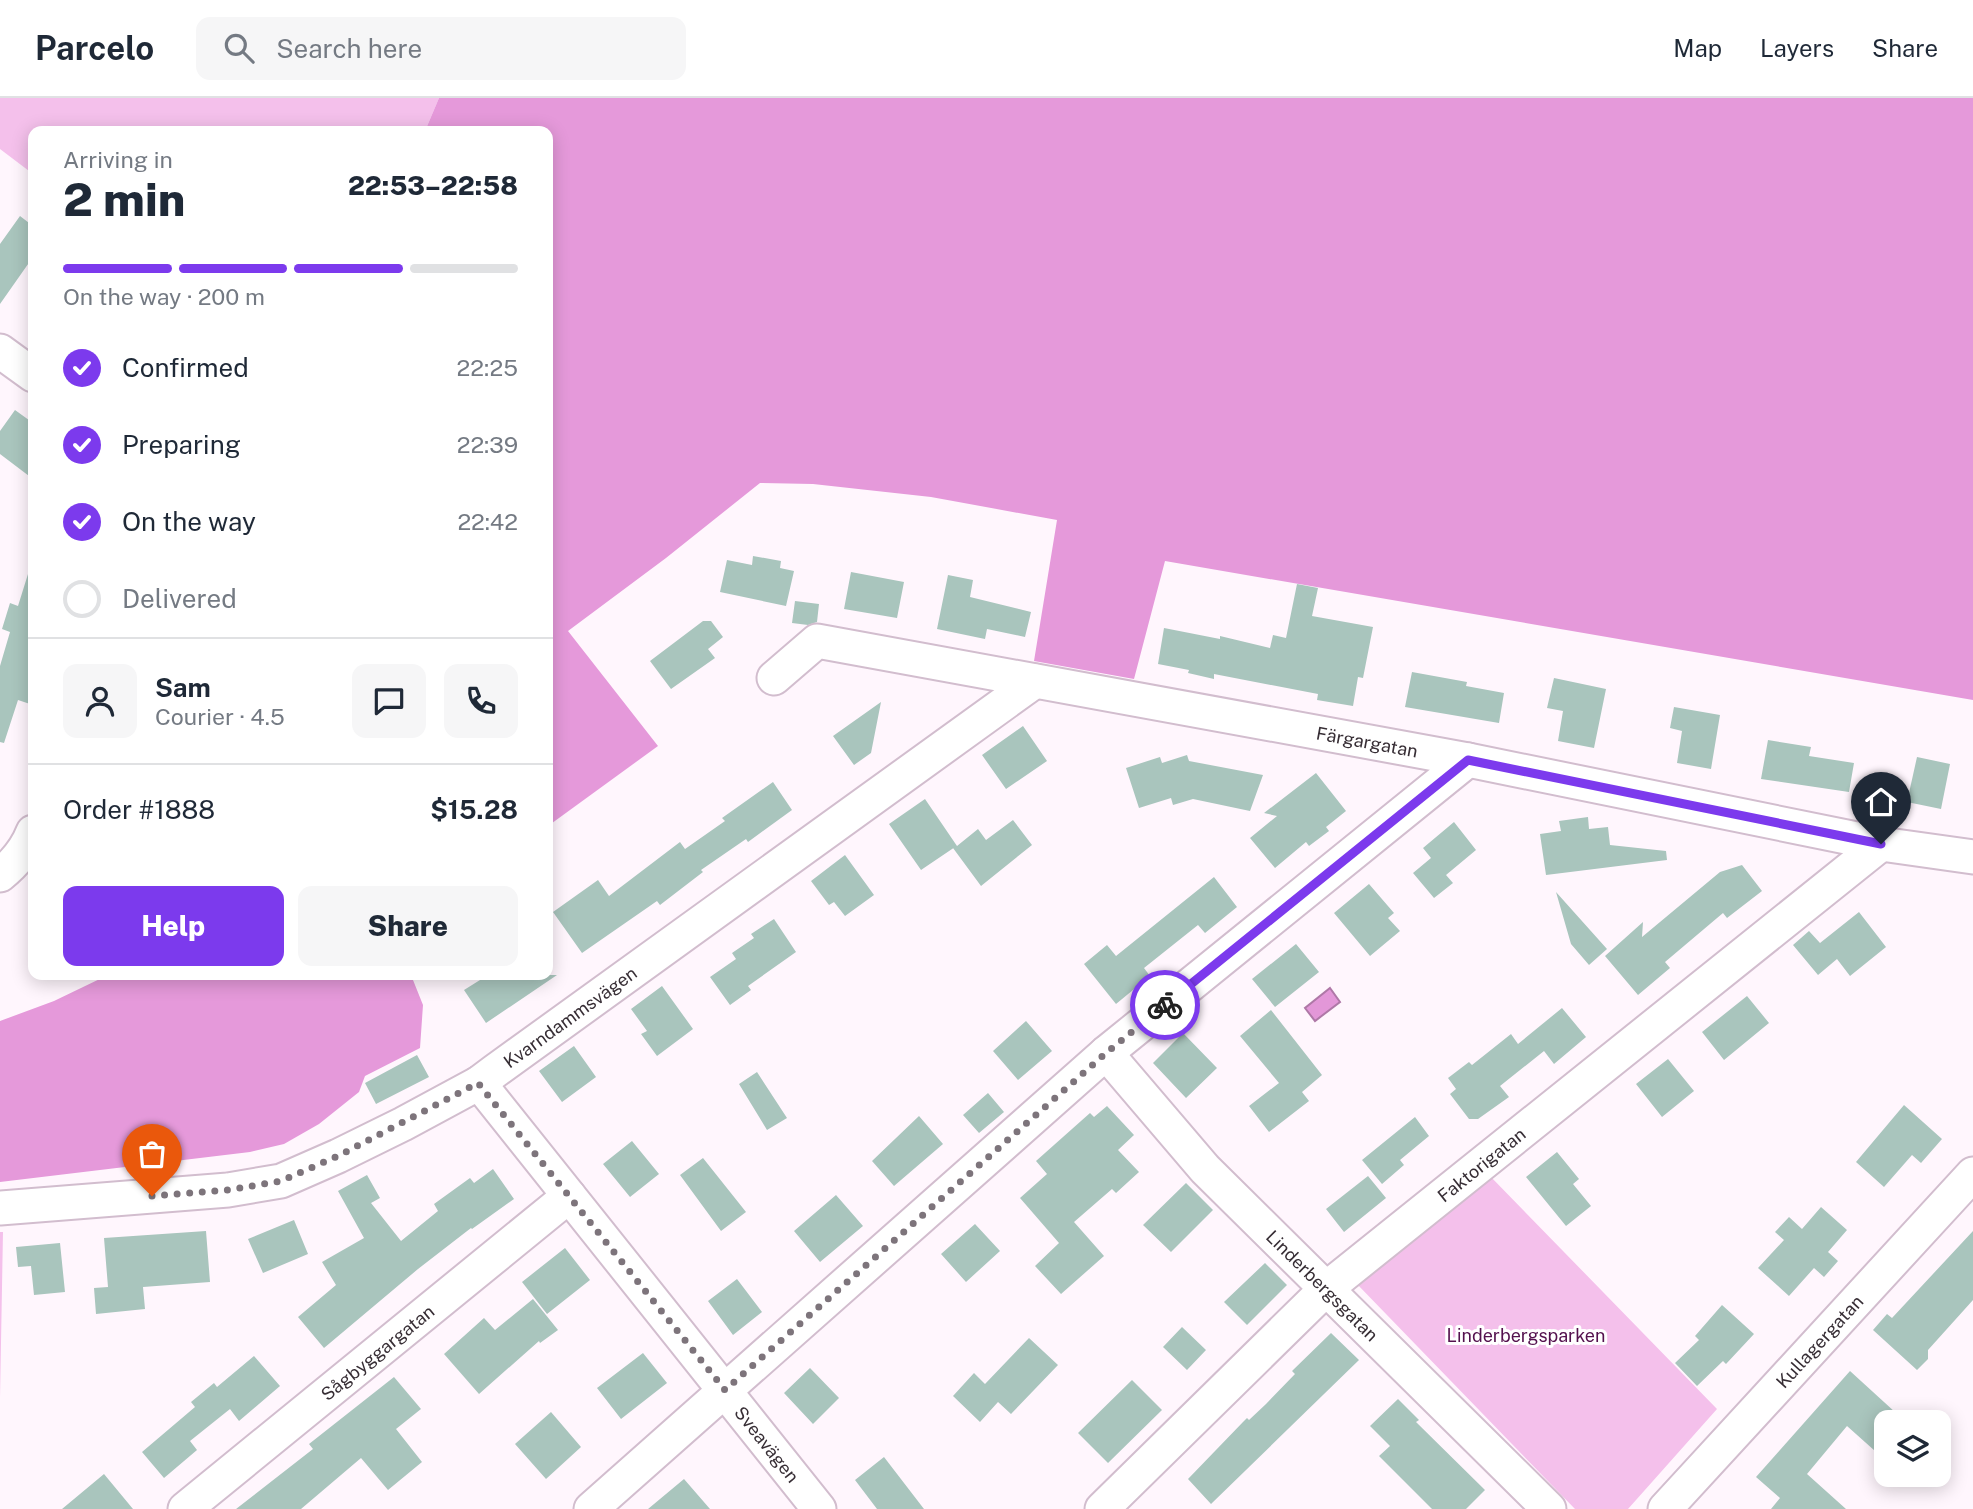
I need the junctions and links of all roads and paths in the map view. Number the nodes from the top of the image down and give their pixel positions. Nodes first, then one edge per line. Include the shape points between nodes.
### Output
1 (0, 351) edge
2 (28, 371) edge
3 (774, 678) dead end
4 (1035, 681) junction
5 (1468, 760) junction
6 (28, 844) edge
7 (1881, 844) junction
8 (1973, 857) edge
9 (0, 875) edge
10 (1106, 1053) junction
11 (478, 1083) junction
12 (1973, 1174) edge
13 (569, 1196) junction
14 (0, 1208) edge
15 (1327, 1288) junction
16 (725, 1390) junction
17 (185, 1509) edge
18 (591, 1509) edge
19 (819, 1509) edge
20 (1101, 1509) edge
21 (1549, 1509) edge
22 (1665, 1509) edge

1 - 2 street
3 - 4 street, Färgargatan via 817,641
4 - 5 street, Färgargatan
4 - 11 street, Kvarndammsvägen
5 - 7 street, Färgargatan
5 - 10 street
6 - 9 street
7 - 8 street, Färgargatan
7 - 15 street, Faktorigatan
10 - 15 street, Linderbergsgatan via 1205,1169
10 - 16 street
11 - 13 street, Sveavägen
11 - 14 street, Kvarndammsvägen via 281,1181 228,1190
12 - 22 street, Kullagergatan
13 - 16 street, Sveavägen
13 - 17 street, Sågbyggargatan
15 - 20 street, Faktorigatan
15 - 21 street, Linderbergsgatan
16 - 18 street
16 - 19 street, Sveavägen

